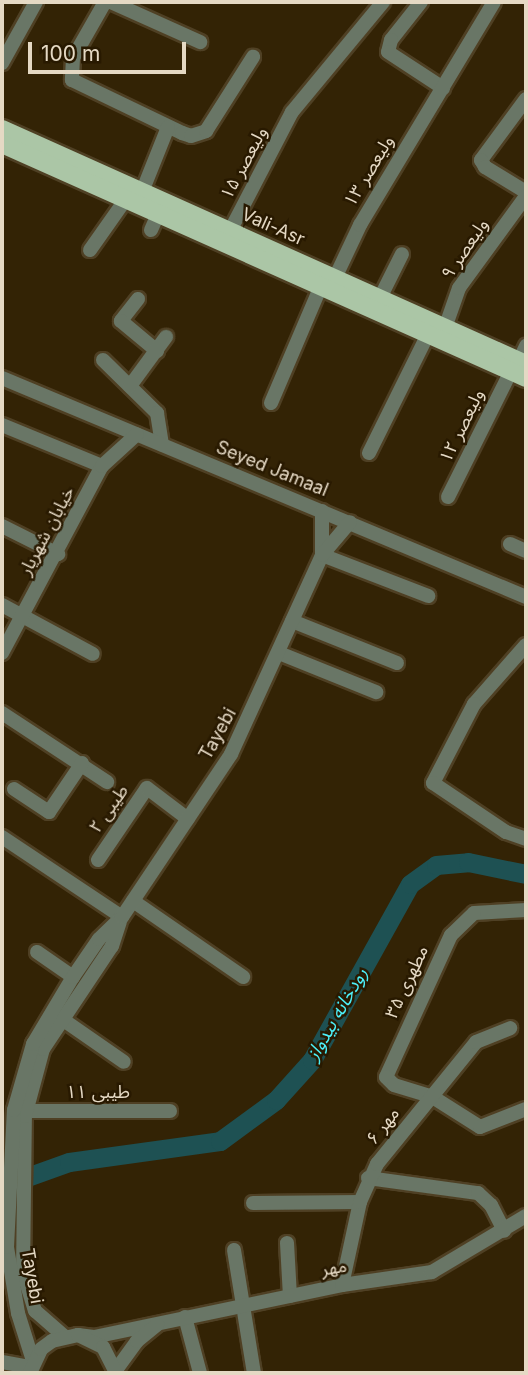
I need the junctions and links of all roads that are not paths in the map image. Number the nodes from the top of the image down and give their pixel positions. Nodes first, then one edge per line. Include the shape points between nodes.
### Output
1 (36, 2) edge
2 (105, 2) edge
3 (111, 2) edge
4 (383, 2) edge
5 (421, 2) edge
6 (494, 2) edge
7 (200, 42) dead end
8 (253, 57) dead end
9 (2, 64) edge
10 (443, 88) junction
11 (526, 99) edge
12 (167, 127) junction
13 (2, 129) edge
14 (2, 144) edge
15 (526, 194) edge
16 (134, 198) junction
17 (230, 231) junction
18 (90, 250) dead end
19 (402, 254) dead end
20 (328, 282) junction
21 (380, 298) junction
22 (138, 299) dead end
23 (436, 331) junction
24 (166, 337) dead end
25 (157, 351) junction
26 (103, 360) dead end
27 (522, 364) edge
28 (2, 378) edge
29 (130, 386) junction
30 (271, 403) dead end
31 (2, 425) edge
32 (137, 434) junction
33 (162, 444) junction
34 (369, 453) dead end
35 (102, 466) junction
36 (449, 497) dead end
37 (322, 511) junction
38 (350, 522) junction
39 (2, 526) edge
40 (510, 544) dead end
41 (526, 551) edge
42 (58, 554) junction
43 (322, 555) junction
44 (428, 596) dead end
45 (526, 597) edge
46 (2, 605) edge
47 (23, 617) junction
48 (292, 621) junction
49 (526, 645) edge
50 (2, 653) edge
51 (279, 653) junction
52 (93, 654) dead end
53 (397, 663) dead end
54 (376, 692) dead end
55 (2, 713) edge
56 (82, 763) junction
57 (107, 782) dead end
58 (14, 789) dead end
59 (188, 819) junction
60 (2, 837) edge
61 (526, 839) edge
62 (98, 860) dead end
63 (133, 901) junction
64 (526, 910) edge
65 (122, 917) junction
66 (37, 951) dead end
67 (73, 977) junction
68 (243, 977) dead end
69 (62, 1019) junction
70 (510, 1028) dead end
71 (124, 1062) dead end
72 (431, 1096) junction
73 (14, 1109) edge
74 (526, 1109) edge
75 (170, 1111) dead end
76 (368, 1178) junction
77 (14, 1198) junction
78 (360, 1202) junction
79 (253, 1203) dead end
80 (526, 1216) edge
81 (504, 1231) junction
82 (287, 1243) dead end
83 (234, 1251) dead end
84 (342, 1285) junction
85 (290, 1296) junction
86 (241, 1306) junction
87 (185, 1317) junction
88 (161, 1322) junction
89 (71, 1336) junction
90 (2, 1362) edge
91 (31, 1367) edge
92 (116, 1372) edge
93 (200, 1373) edge
94 (254, 1373) edge

1 - 9 street
2 - 12 street via 72,58 72,80
3 - 7 street
4 - 17 street, ولیعصر ۱۵ via 292,112
5 - 10 street via 391,40 388,52
6 - 10 street, ولیعصر ۱۳
8 - 12 street via 206,131 191,136
10 - 20 street, ولیعصر ۱۳
11 - 15 street via 481,160
12 - 16 street
13 - 16 main road, Vali-Asr
14 - 16 main road, Vali-Asr
15 - 23 street, ولیعصر ۹ via 459,288
16 - 17 main road, Vali-Asr
16 - 18 street
16 - 20 main road, Vali-Asr via 154,222
17 - 20 main road, Vali-Asr
19 - 21 street
20 - 21 main road, Vali-Asr
20 - 23 main road, Vali-Asr
20 - 30 street, ولیعصر ۱۳
21 - 23 main road, Vali-Asr
22 - 25 street via 121,321
23 - 27 main road, Vali-Asr
23 - 34 street, ولیعصر ۹
24 - 25 street
25 - 29 street
26 - 29 street
27 - 36 street, ولیعصر ۱۲
28 - 32 street, Seyed Jamaal
29 - 33 street via 157,413
31 - 35 street
32 - 33 street, Seyed Jamaal
32 - 35 street, خیابان شهریار
33 - 37 street, Seyed Jamaal
35 - 42 street, خیابان شهریار
37 - 38 street, Seyed Jamaal
37 - 43 street, Tayebi
38 - 43 street, Tayebi
38 - 45 street, Seyed Jamaal
39 - 42 street
40 - 41 street
42 - 47 street, خیابان شهریار
43 - 44 street
43 - 48 street, Tayebi
46 - 47 street
47 - 50 street, خیابان شهریار
47 - 52 street
48 - 51 street, Tayebi
48 - 53 street
49 - 61 street via 474,704 433,783 506,832
51 - 54 street
51 - 59 street, Tayebi via 231,754
55 - 56 street
56 - 57 street
56 - 58 street via 49,812
59 - 62 street, طیبی ۲ via 147,788
59 - 63 street, Tayebi
60 - 65 street
63 - 65 street, Tayebi
63 - 68 street
64 - 72 street, مطهری ۳۵ via 474,913 451,935 438,957 386,1071 394,1084
65 - 67 street, Tayebi via 99,939
65 - 69 street, Tayebi via 112,946
66 - 67 street
67 - 73 street, Tayebi via 33,1044
69 - 71 street
69 - 73 street, Tayebi
70 - 72 street, مهر ۶ via 476,1042
72 - 74 street via 480,1127
72 - 76 street, مهر ۶
73 - 75 street, طیبی ۱۱
73 - 77 street, Tayebi
76 - 78 street, مهر ۶
76 - 81 street via 478,1193 491,1205
77 - 89 street, Tayebi via 23,1272 35,1311
77 - 91 street, Tayebi via 12,1285
78 - 79 street
78 - 84 street, مهر ۶
80 - 81 street, مهر
81 - 84 street, مهر via 432,1272
82 - 85 street
83 - 86 street
84 - 85 street, مهر
85 - 86 street, مهر
86 - 87 street, مهر
86 - 94 street
87 - 88 street, مهر
87 - 93 street
88 - 89 street, مهر via 94,1337
88 - 92 street, مهر via 137,1341
89 - 91 street via 51,1341
89 - 92 street, Tayebi via 103,1347
90 - 91 street

